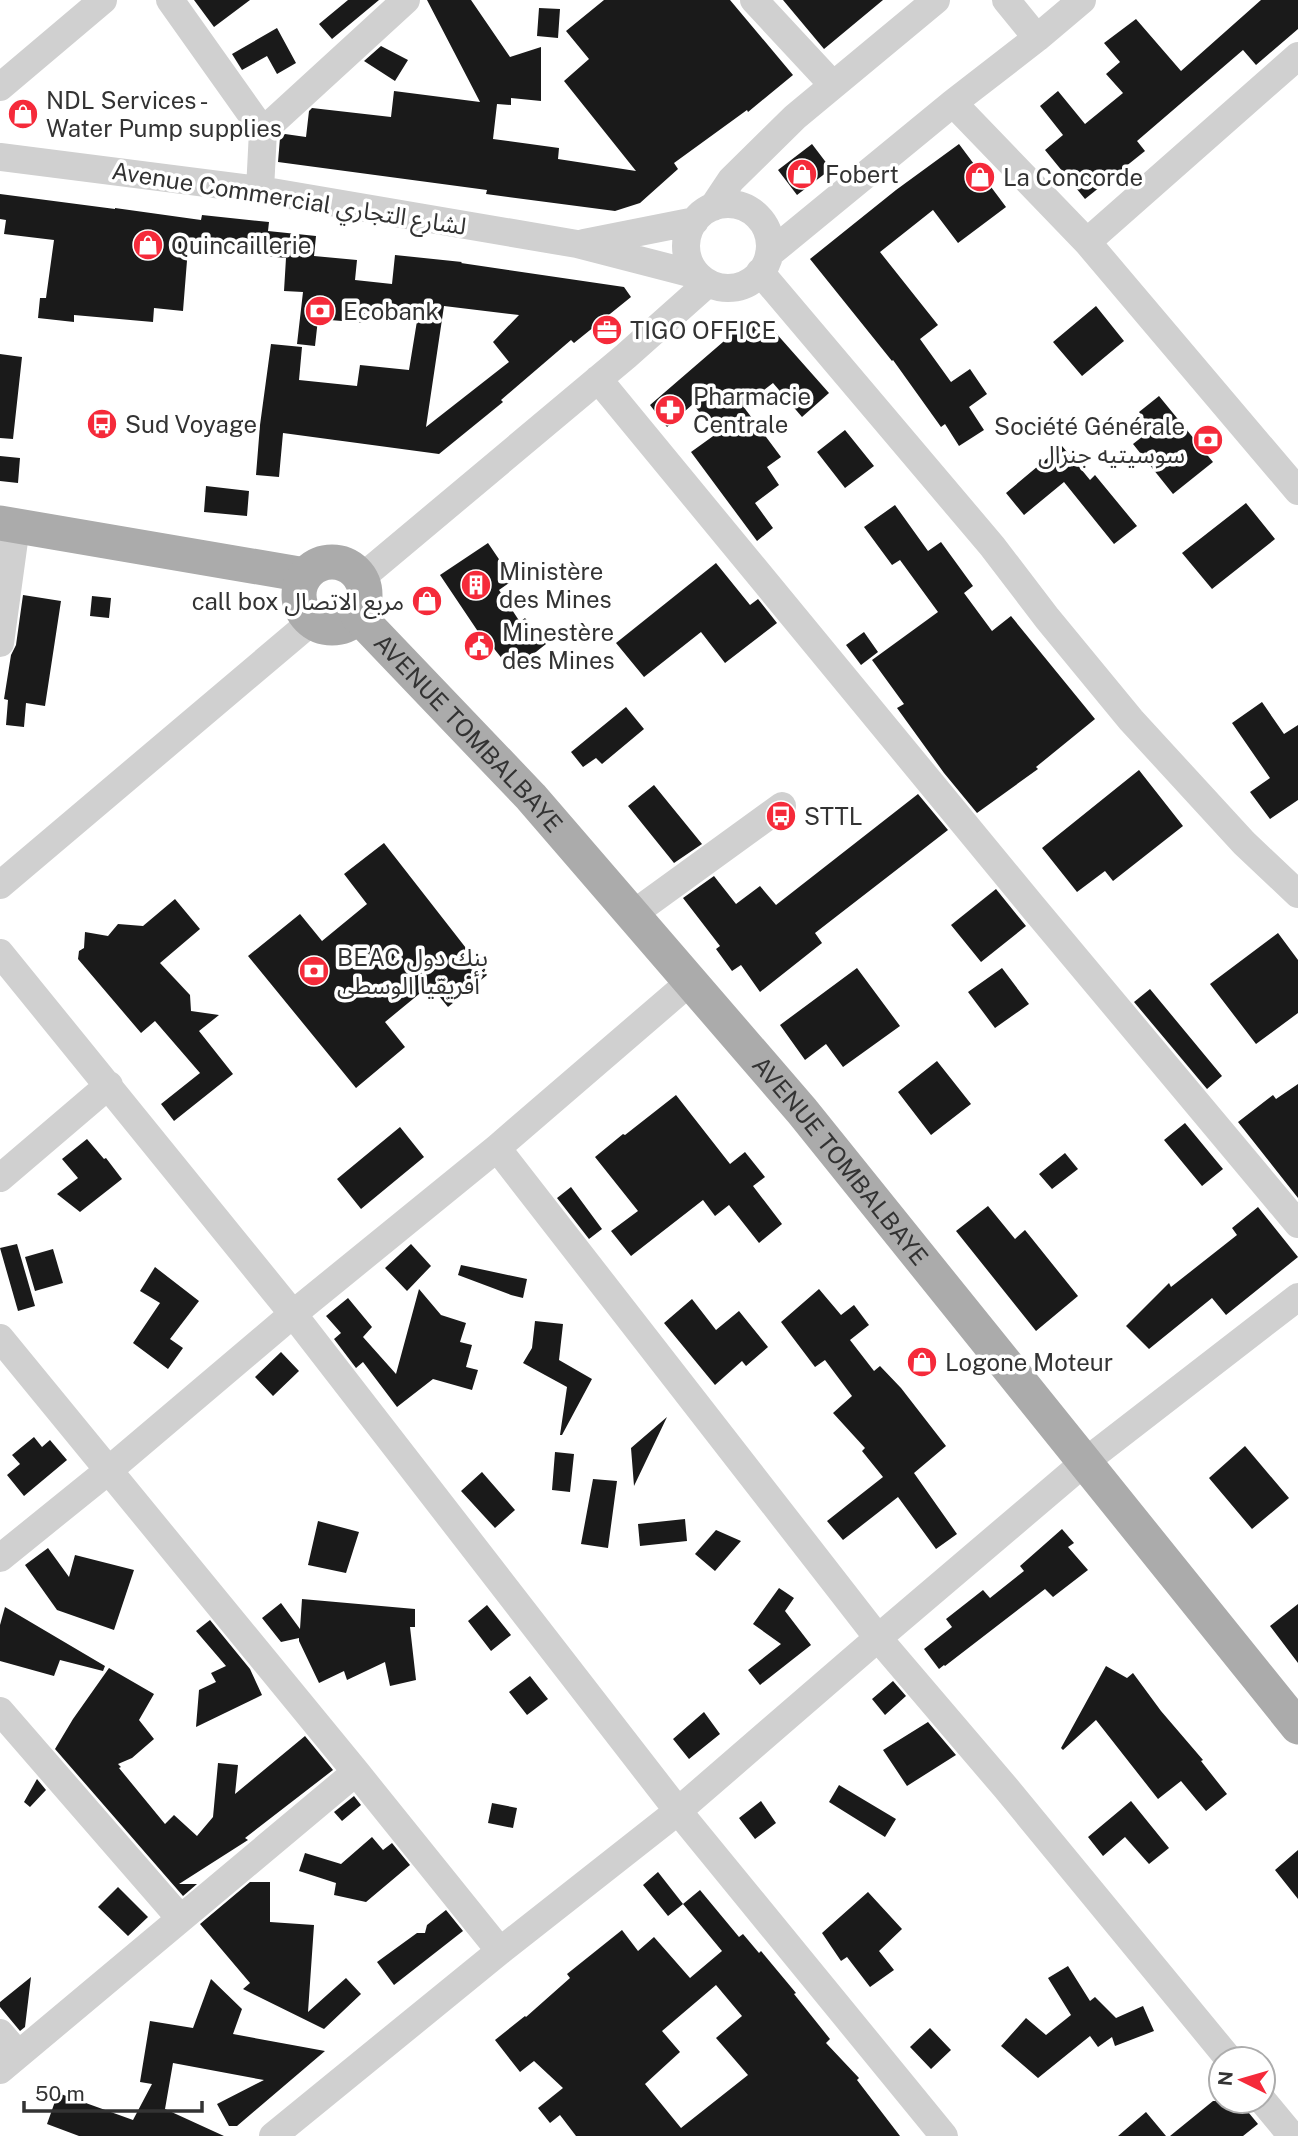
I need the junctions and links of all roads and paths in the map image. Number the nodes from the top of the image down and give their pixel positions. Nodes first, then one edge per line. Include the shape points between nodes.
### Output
1 (103, 0) edge
2 (170, 0) edge
3 (407, 0) edge
4 (754, 0) edge
5 (936, 0) edge
6 (1006, 0) edge
7 (1082, 0) edge
8 (1037, 38) junction
9 (1298, 56) edge
10 (833, 86) junction
11 (0, 87) edge
12 (953, 103) junction
13 (263, 131) junction
14 (0, 157) edge
15 (260, 190) junction
16 (704, 214) junction
17 (1087, 242) junction
18 (578, 244) junction
19 (765, 263) junction
20 (703, 279) junction
21 (598, 379) junction
22 (1298, 491) edge
23 (8, 525) edge
24 (305, 575) junction
25 (361, 578) junction
26 (4, 589) edge
27 (358, 615) junction
28 (311, 622) junction
29 (0, 643) edge
30 (782, 806) dead end
31 (0, 885) edge
32 (1298, 894) edge
33 (633, 914) junction
34 (0, 953) edge
35 (691, 981) junction
36 (109, 1085) junction
37 (497, 1148) junction
38 (0, 1178) edge
39 (1298, 1224) edge
40 (1298, 1297) edge
41 (293, 1314) junction
42 (0, 1338) edge
43 (1086, 1461) junction
44 (109, 1470) junction
45 (0, 1558) edge
46 (877, 1637) junction
47 (0, 1711) edge
48 (1298, 1727) edge
49 (356, 1772) junction
50 (678, 1811) junction
51 (180, 1918) junction
52 (500, 1951) junction
53 (0, 2033) edge
54 (1217, 2045) edge
55 (9, 2062) edge
56 (1275, 2115) edge
57 (274, 2136) edge
58 (944, 2136) edge
59 (1292, 2136) edge

1 - 11 street
2 - 13 street
3 - 13 street
4 - 10 street
5 - 10 street
6 - 8 street
7 - 8 street
8 - 12 street
9 - 17 street
10 - 16 street via 758,153
12 - 17 street
12 - 19 street
13 - 15 street
14 - 15 street, Avenue Commercial لشارع التجاري
15 - 18 street, Avenue Commercial لشارع التجاري
16 - 18 street
16 - 19 street via 730,204 761,220 769,236
16 - 20 street via 686,242 687,254
17 - 22 street
18 - 20 street, Avenue Commercial لشارع التجاري
19 - 20 street via 750,282 736,288 722,288
19 - 32 street via 1131,720 1244,843
20 - 21 street
21 - 25 street
21 - 39 street
23 - 24 main road
23 - 26 street
24 - 25 main road via 323,563 334,562 345,564
24 - 28 main road via 299,600
25 - 27 main road via 364,604
26 - 29 street
27 - 28 main road via 336,629
27 - 33 main road, AVENUE TOMBALBAYE via 531,797
28 - 31 street
30 - 33 street
33 - 35 main road, AVENUE TOMBALBAYE
34 - 36 street
35 - 37 street
35 - 43 main road, AVENUE TOMBALBAYE
36 - 38 street
36 - 41 street
37 - 41 street
37 - 46 street
40 - 43 street
41 - 44 street
41 - 50 street
42 - 44 street
43 - 46 street
43 - 48 main road, AVENUE TOMBALBAYE
44 - 45 street
44 - 49 street
46 - 50 street
46 - 54 street
47 - 51 street
49 - 51 street
49 - 52 street
50 - 52 street
50 - 58 street
51 - 55 street
52 - 57 street
53 - 55 street
56 - 59 street

